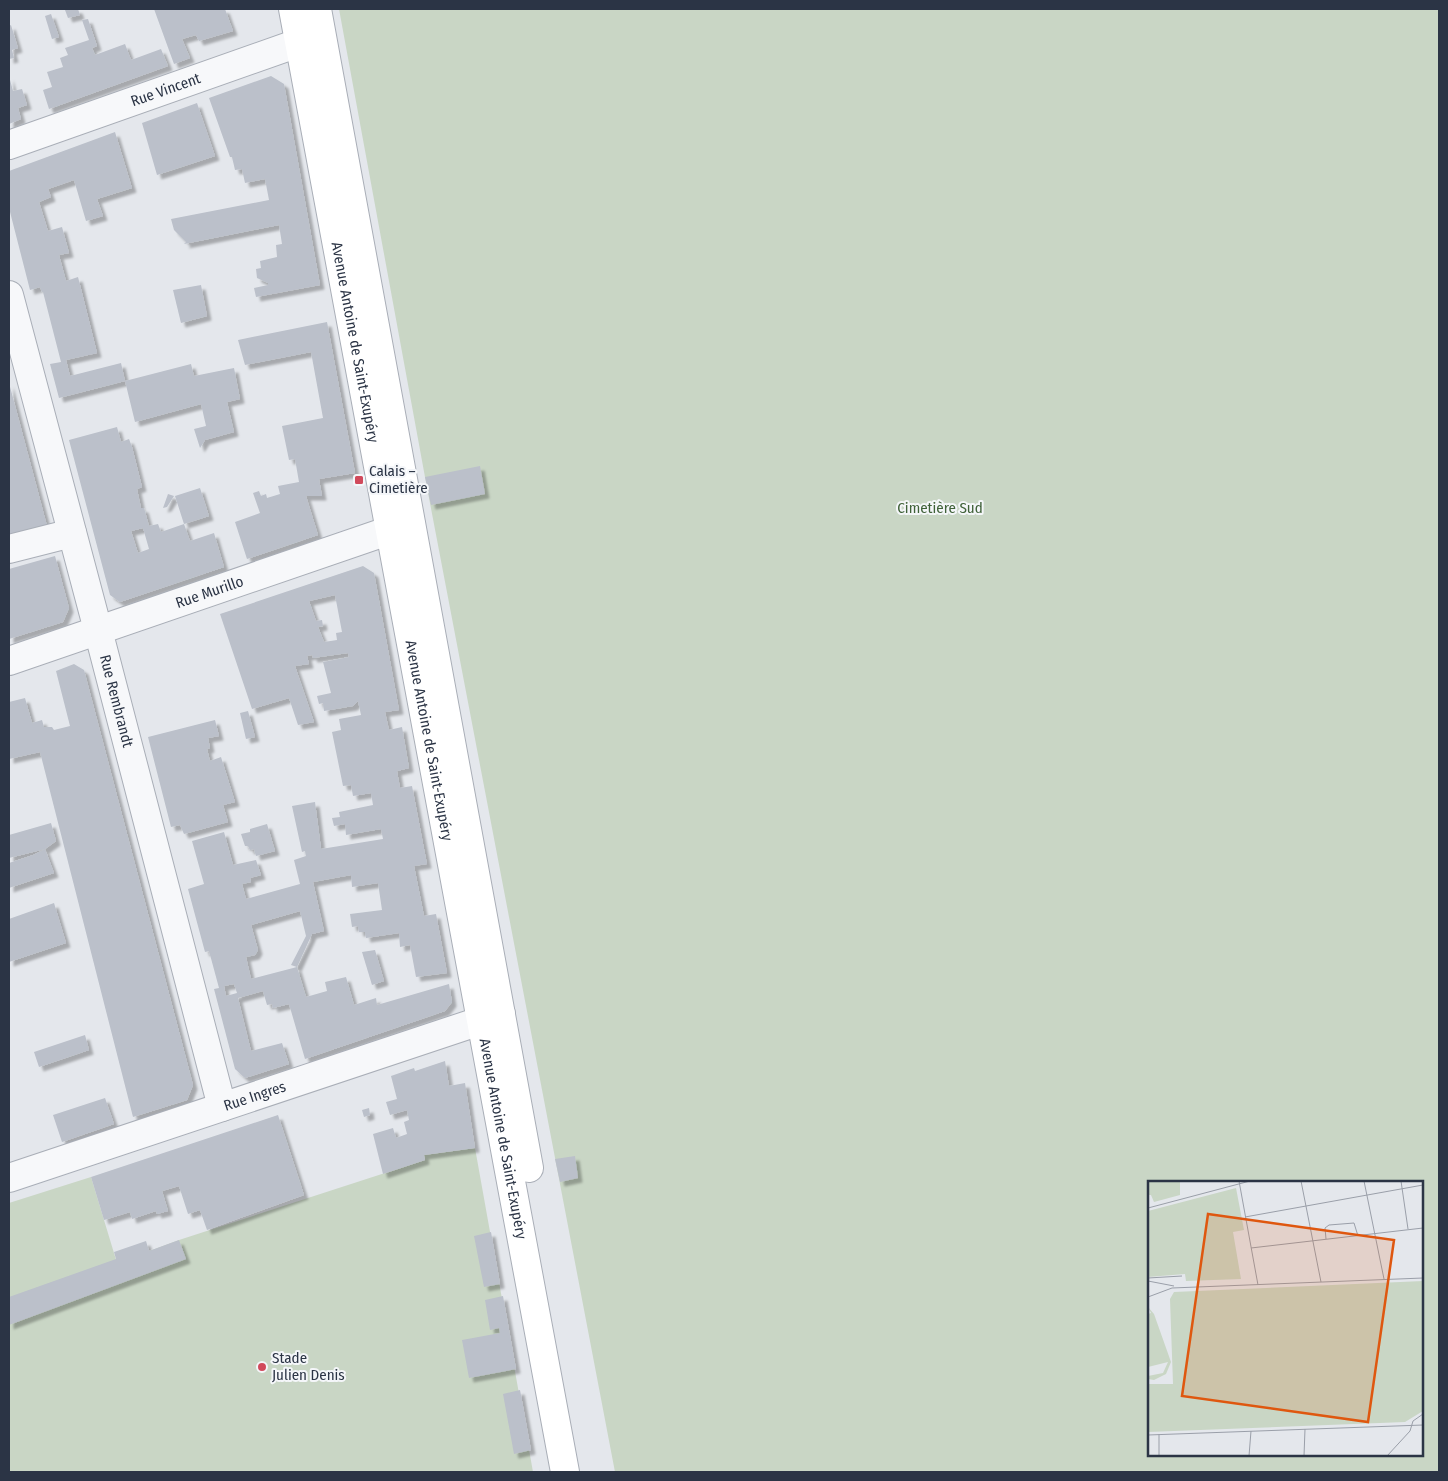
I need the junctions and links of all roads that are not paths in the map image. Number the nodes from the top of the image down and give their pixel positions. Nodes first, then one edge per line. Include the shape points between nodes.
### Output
1 (293, 9) edge
2 (312, 29) edge
3 (9, 144) edge
4 (9, 294) edge
5 (401, 528) junction
6 (72, 533) junction
7 (9, 550) edge
8 (98, 630) junction
9 (9, 661) edge
10 (492, 1017) junction
11 (222, 1107) junction
12 (9, 1178) edge
13 (565, 1472) edge
14 (584, 1472) edge

1 - 2 main road, Avenue Antoine de Saint-Exupéry
2 - 3 street, Rue Vincent
2 - 5 main road, Avenue Antoine de Saint-Exupéry
4 - 6 street, Rue Rembrandt
5 - 8 street, Rue Murillo
5 - 10 main road, Avenue Antoine de Saint-Exupéry
6 - 7 street
6 - 8 street, Rue Rembrandt
8 - 9 street, Rue Murillo
8 - 11 street, Rue Rembrandt
10 - 11 street, Rue Ingres
10 - 13 main road, Avenue Antoine de Saint-Exupéry
10 - 14 main road, Avenue Antoine de Saint-Exupéry
11 - 12 street, Rue Ingres

